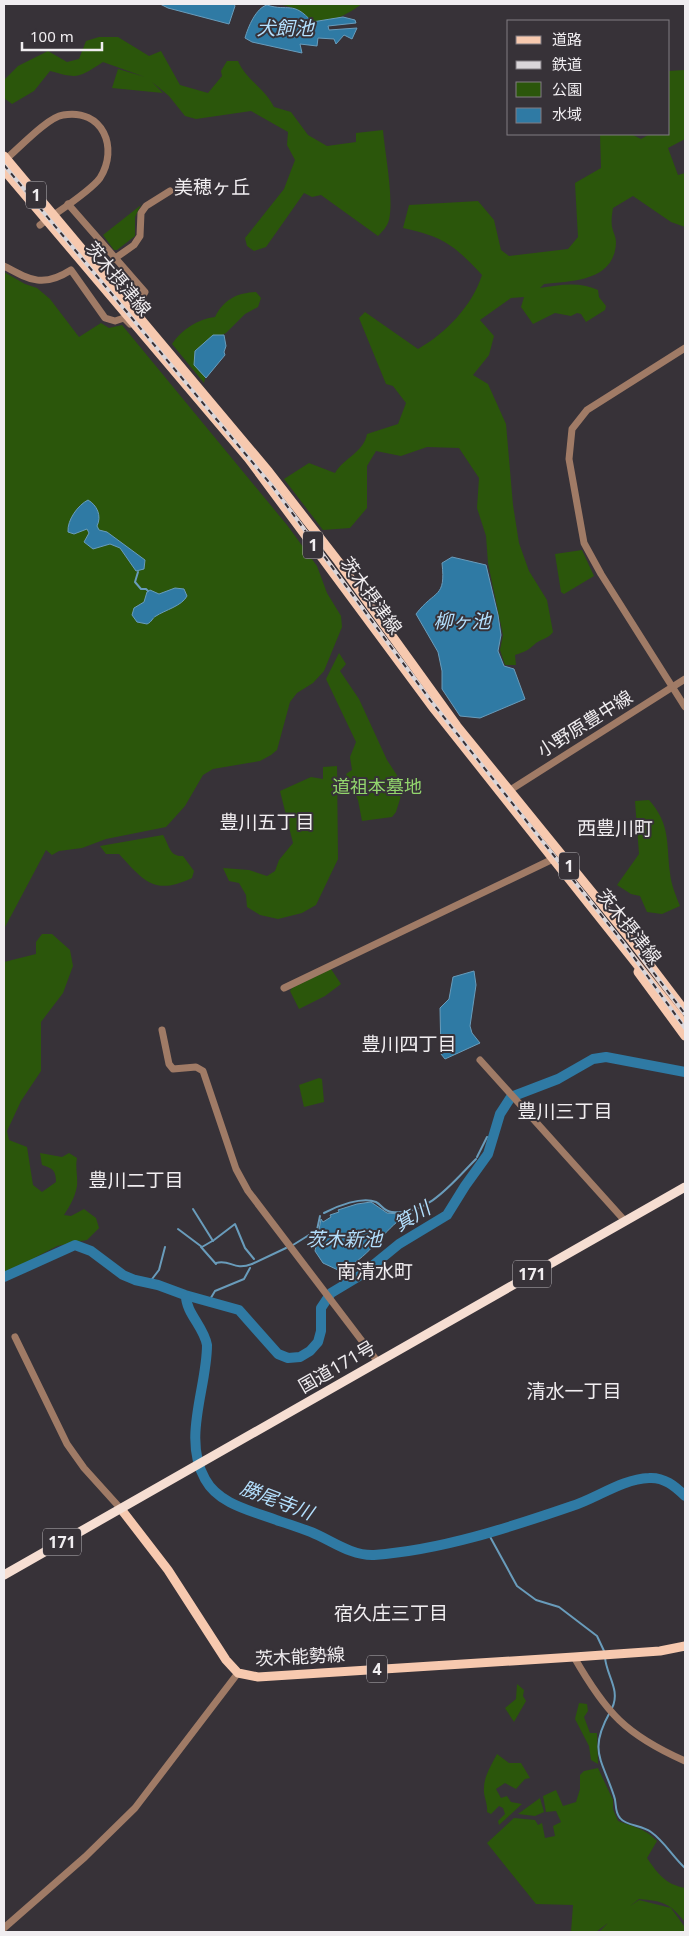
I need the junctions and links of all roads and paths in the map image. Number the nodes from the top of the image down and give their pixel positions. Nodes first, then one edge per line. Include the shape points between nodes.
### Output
1 (6, 164) edge
2 (170, 191) dead end
3 (68, 204) junction
4 (40, 225) dead end
5 (57, 226) junction
6 (114, 258) junction
7 (4, 266) edge
8 (99, 270) junction
9 (142, 300) junction
10 (116, 301) junction
11 (112, 319) junction
12 (142, 320) junction
13 (155, 348) junction
14 (685, 348) edge
15 (685, 679) edge
16 (673, 686) junction
17 (685, 707) edge
18 (505, 793) junction
19 (553, 859) junction
20 (585, 899) junction
21 (631, 940) junction
22 (284, 988) dead end
23 (685, 1003) edge
24 (685, 1011) edge
25 (685, 1025) edge
26 (162, 1030) dead end
27 (685, 1036) edge
28 (480, 1060) dead end
29 (685, 1187) edge
30 (625, 1221) junction
31 (15, 1337) dead end
32 (378, 1362) junction
33 (121, 1509) junction
34 (4, 1575) edge
35 (685, 1646) edge
36 (574, 1657) junction
37 (238, 1673) junction
38 (685, 1761) edge
39 (4, 1928) edge

1 - 3 street via 52,120 62,115 92,119 102,126 107,136 106,166 99,179
1 - 5 main road, 茨木摂津線 / 1
2 - 6 street via 146,206 141,213 140,236 134,245
3 - 4 street
3 - 6 street
5 - 8 main road, 茨木摂津線 / 1
5 - 10 main road, 茨木摂津線 / 1
6 - 9 street via 142,287 145,292
7 - 11 street via 35,281 59,278 71,270 104,316
8 - 9 street via 116,283 132,302
8 - 12 main road, 茨木摂津線 / 1
9 - 12 street via 137,308
10 - 11 street via 118,312
10 - 13 main road, 茨木摂津線 / 1
11 - 13 street via 125,319
12 - 18 main road, 茨木摂津線 / 1 via 269,472
13 - 18 main road, 茨木摂津線 / 1 via 278,496 430,704
14 - 16 street via 587,410 578,419 569,440 569,459 584,543
15 - 16 street, 小野原豊中線
16 - 17 street
16 - 18 street, 小野原豊中線
18 - 19 main road, 茨木摂津線 / 1
18 - 21 main road, 茨木摂津線 / 1
19 - 20 main road, 茨木摂津線 / 1
19 - 22 street
20 - 25 main road, 茨木摂津線 / 1
20 - 27 main road, 1
21 - 23 main road, 1
21 - 24 main road, 茨木摂津線 / 1
26 - 32 street via 173,1069 196,1067 203,1071 236,1169 248,1192
28 - 30 street
29 - 30 highway, 国道171号 / 171
30 - 32 highway, 国道171号 / 171
31 - 33 street via 66,1444
32 - 33 highway, 国道171号 / 171
33 - 34 highway, 国道171号 / 171
33 - 37 main road, 茨木能勢線 via 168,1570 226,1660
35 - 36 main road, 茨木能勢線 / 4 via 660,1651
36 - 37 main road, 茨木能勢線 / 4 via 258,1677
36 - 38 street via 610,1711 642,1740
37 - 39 street via 138,1804 85,1857

